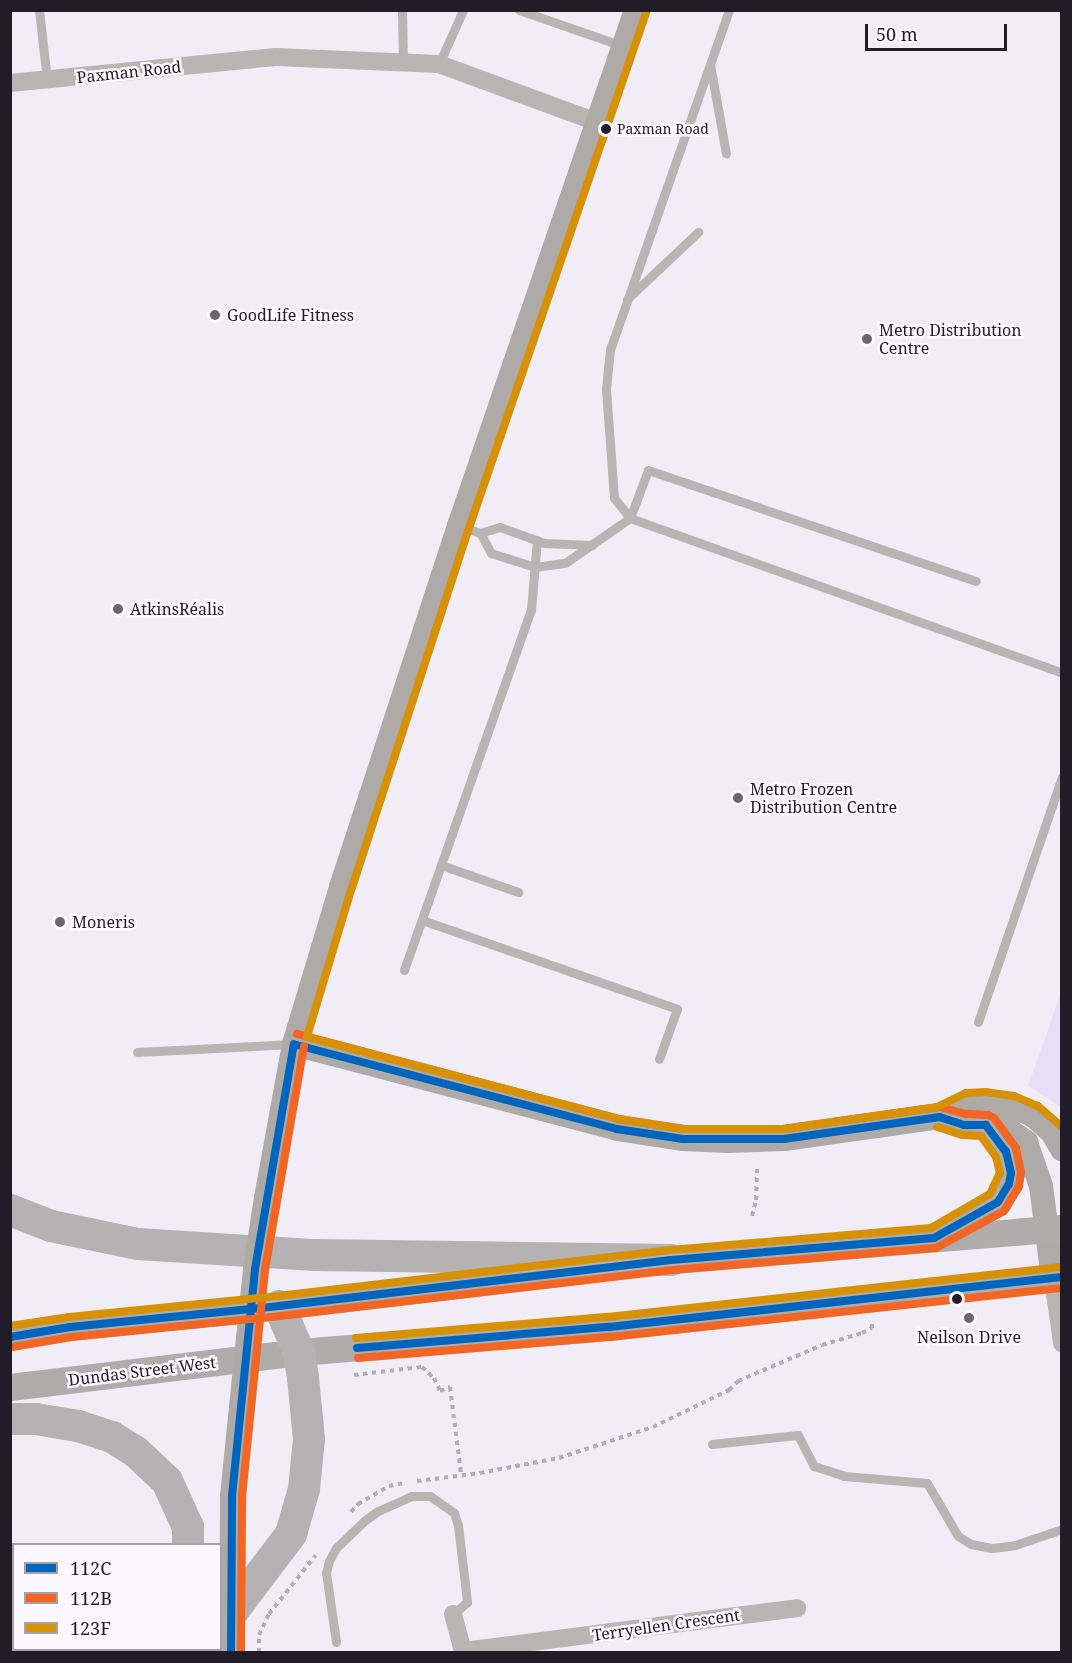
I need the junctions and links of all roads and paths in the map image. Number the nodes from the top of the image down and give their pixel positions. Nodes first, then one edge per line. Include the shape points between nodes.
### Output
1 (39, 10) edge
2 (402, 10) edge
3 (463, 10) edge
4 (519, 10) edge
5 (636, 10) edge
6 (729, 10) edge
7 (737, 10) edge
8 (726, 20) junction
9 (623, 46) junction
10 (403, 62) junction
11 (710, 63) junction
12 (439, 64) junction
13 (48, 80) junction
14 (10, 83) edge
15 (597, 122) junction
16 (726, 153) dead end
17 (698, 232) dead end
18 (626, 301) junction
19 (630, 519) junction
20 (470, 529) junction
21 (537, 540) junction
22 (594, 545) junction
23 (535, 567) junction
24 (976, 581) dead end
25 (1062, 673) edge
26 (1062, 777) edge
27 (441, 866) junction
28 (518, 892) dead end
29 (422, 920) junction
30 (404, 970) dead end
31 (978, 1022) dead end
32 (294, 1044) junction
33 (137, 1052) dead end
34 (659, 1059) dead end
35 (940, 1117) junction
36 (986, 1125) junction
37 (1062, 1149) edge
38 (757, 1169) dead end
39 (10, 1210) edge
40 (752, 1216) dead end
41 (1055, 1228) edge
42 (934, 1238) junction
43 (671, 1260) junction
44 (1057, 1278) edge
45 (279, 1306) junction
46 (872, 1324) dead end
47 (10, 1337) edge
48 (1062, 1343) edge
49 (299, 1352) junction
50 (354, 1375) dead end
51 (10, 1387) edge
52 (10, 1419) edge
53 (712, 1444) dead end
54 (1062, 1529) edge
55 (188, 1543) edge
56 (797, 1608) dead end
57 (453, 1614) joint
58 (222, 1625) edge
59 (336, 1642) dead end
60 (463, 1652) edge
61 (231, 1653) edge

1 - 13 lane
2 - 10 lane
3 - 12 lane
4 - 9 lane
5 - 9 main road
6 - 8 lane
7 - 8 lane
8 - 11 lane
9 - 15 main road
10 - 12 street, Paxman Road
10 - 13 street, Paxman Road via 276,57
11 - 16 lane
11 - 18 lane
12 - 15 street, Paxman Road
13 - 14 street, Paxman Road
15 - 20 main road
17 - 18 lane
18 - 19 lane via 610,350 606,389 614,498
19 - 22 lane
19 - 24 lane via 648,470
19 - 25 lane
20 - 21 lane via 500,527
20 - 23 lane via 491,553
20 - 32 main road via 341,887
21 - 22 lane
21 - 23 lane
22 - 23 lane via 565,563
23 - 27 lane via 531,610
26 - 31 lane
27 - 28 lane
27 - 29 lane
29 - 30 lane
29 - 34 lane via 677,1010
32 - 33 lane
32 - 35 main road via 617,1128 683,1139 784,1139
32 - 61 main road, bridge via 255,1269 232,1496
35 - 36 main road via 964,1125
35 - 37 main road via 970,1103 1012,1106 1041,1120
36 - 41 main road via 1012,1130 1026,1142
36 - 42 main road via 1010,1162 1005,1194 988,1210
38 - 40 path
39 - 43 highway via 51,1226 138,1244 315,1255
41 - 42 main road
41 - 44 main road
42 - 43 main road
43 - 45 main road
44 - 48 street
44 - 49 main road, Dundas Street West via 621,1326
45 - 47 main road via 70,1327
45 - 49 highway
46 - 50 path via 862,1333 822,1345 738,1381 729,1390 653,1427 559,1458 480,1473 461,1474 450,1387 440,1391 422,1367
49 - 51 main road, Dundas Street West
49 - 58 highway via 309,1439 304,1489 291,1534
52 - 55 highway via 78,1426 112,1437 136,1452 167,1481 188,1527
53 - 54 lane via 798,1435 814,1466 844,1476 927,1483 958,1536 971,1544 992,1548 1015,1545
56 - 60 street, Terryellen Crescent
57 - 59 lane via 467,1602 454,1513 430,1496 411,1496 378,1510 364,1521 336,1548 329,1561 326,1573
57 - 60 street

